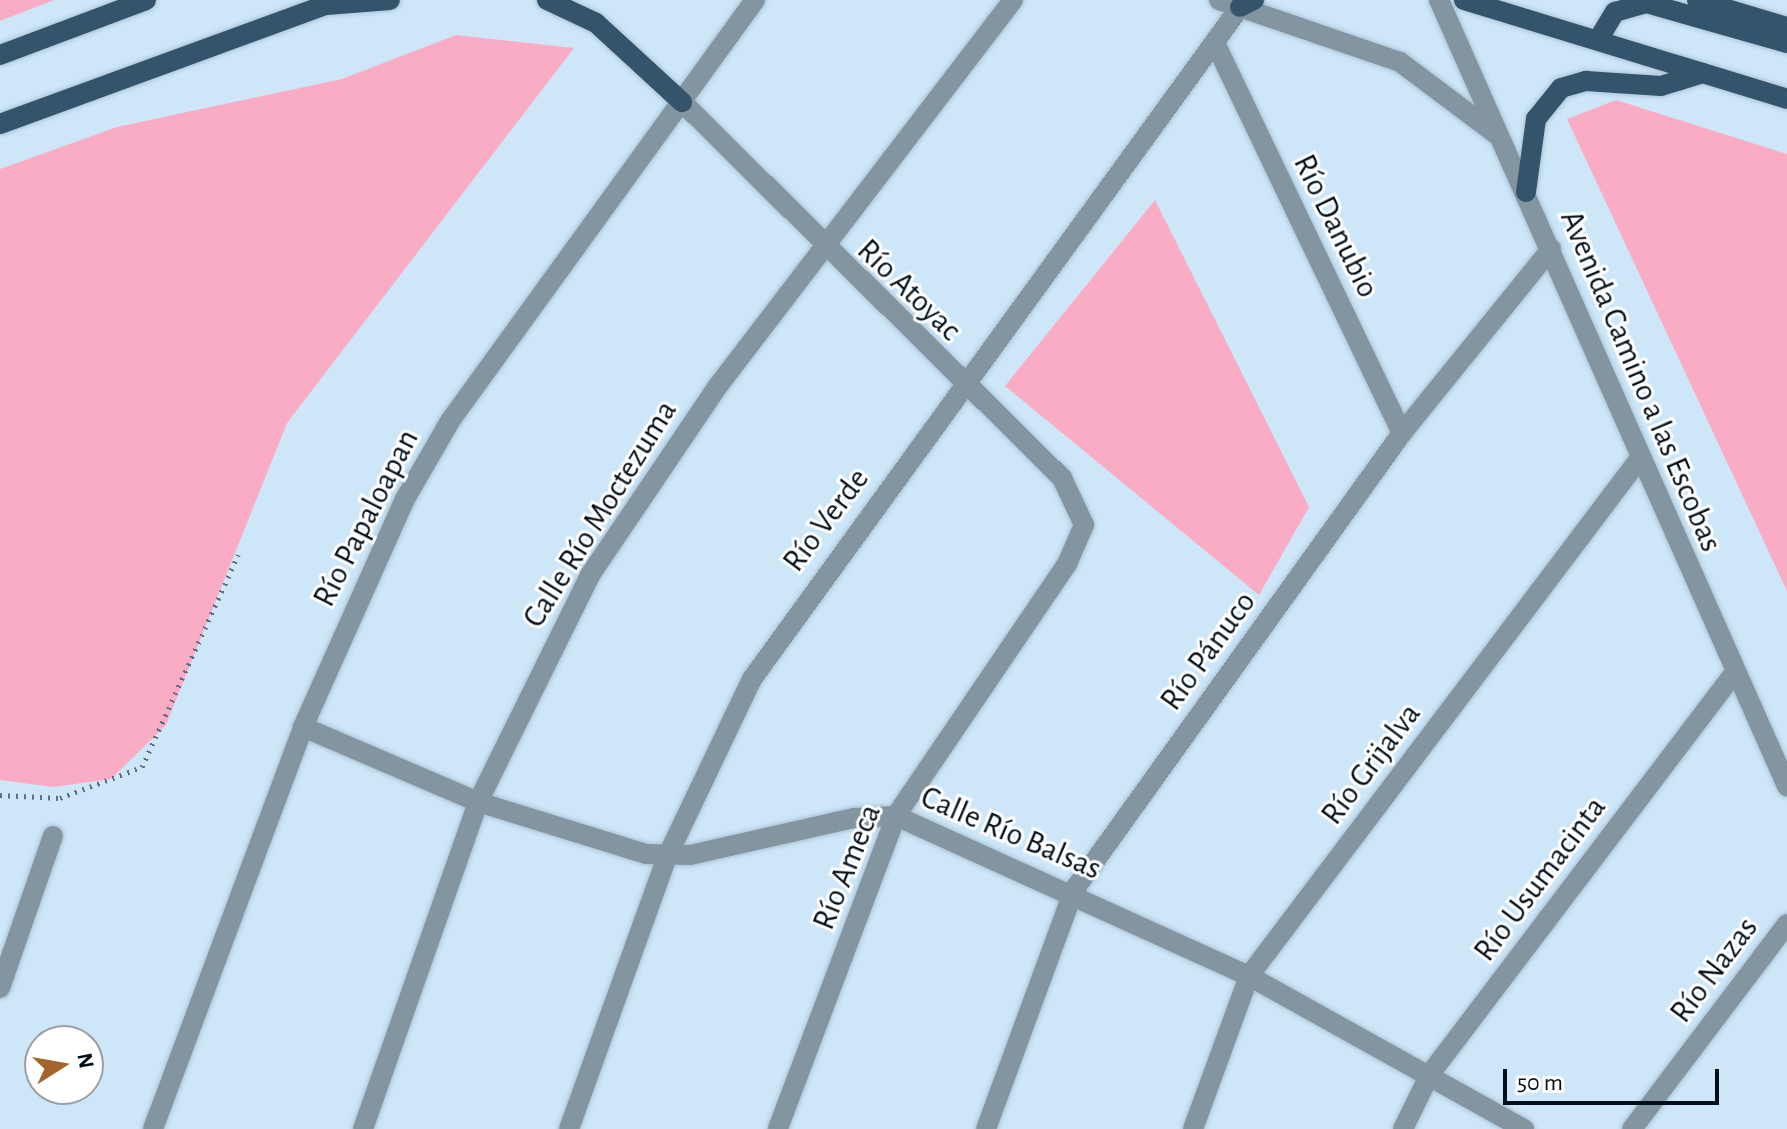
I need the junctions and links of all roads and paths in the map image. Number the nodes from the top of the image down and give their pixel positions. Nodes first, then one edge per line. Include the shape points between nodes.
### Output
1 (146, 0) edge
2 (390, 0) edge
3 (547, 0) edge
4 (755, 0) edge
5 (1013, 0) edge
6 (1219, 0) edge
7 (1439, 0) edge
8 (1464, 0) edge
9 (1697, 0) edge
10 (331, 3) edge
11 (1247, 4) edge
12 (1787, 27) edge
13 (1598, 40) junction
14 (1787, 43) edge
15 (1216, 45) junction
16 (0, 55) edge
17 (1703, 73) junction
18 (1787, 99) edge
19 (682, 102) junction
20 (0, 124) edge
21 (1502, 139) junction
22 (1526, 192) junction
23 (823, 248) junction
24 (1551, 249) junction
25 (965, 386) junction
26 (1402, 433) junction
27 (1640, 458) junction
28 (1084, 525) joint
29 (238, 555) dead end
30 (1735, 672) junction
31 (303, 727) junction
32 (1787, 786) edge
33 (0, 795) edge
34 (478, 802) junction
35 (896, 816) junction
36 (53, 836) dead end
37 (667, 857) junction
38 (1074, 890) junction
39 (1787, 924) edge
40 (1249, 976) junction
41 (0, 988) edge
42 (1430, 1074) junction
43 (153, 1129) edge
44 (363, 1129) edge
45 (569, 1129) edge
46 (778, 1129) edge
47 (986, 1129) edge
48 (1193, 1129) edge
49 (1403, 1129) edge
50 (1524, 1129) edge
51 (1632, 1129) edge

1 - 16 main road
2 - 10 main road
3 - 19 main road via 596,23
4 - 19 street, Río Papaloapan
5 - 23 street, Calle Río Moctezuma
6 - 11 street
7 - 21 street, Avenida Camino a las Escobas
8 - 13 main road
9 - 12 main road
10 - 20 main road
11 - 15 street, Río Verde
11 - 21 street via 1400,62
13 - 14 main road via 1615,12 1646,3
13 - 17 main road
15 - 25 street, Río Verde
15 - 26 street, Río Danubio
17 - 18 main road
17 - 22 main road via 1661,86 1586,81 1561,88 1536,119
19 - 23 street, Río Atoyac
19 - 31 street, Río Papaloapan via 450,421 368,571
21 - 22 street, Avenida Camino a las Escobas
22 - 24 street, Avenida Camino a las Escobas
23 - 25 street, Río Atoyac
23 - 34 street, Calle Río Moctezuma via 590,575
24 - 26 street, Río Pánuco
24 - 27 street, Avenida Camino a las Escobas
25 - 28 street, Río Atoyac via 1062,478
25 - 37 street, Río Verde via 752,679
26 - 38 street, Río Pánuco
27 - 30 street, Avenida Camino a las Escobas
27 - 40 street, Río Grijalva
28 - 35 street, Río Ameca via 1067,564
29 - 33 path via 142,767 60,798
30 - 32 street, Avenida Camino a las Escobas
30 - 42 street, Río Usumacinta
31 - 34 street, Calle Río Balsas
31 - 43 street, Río Papaloapan
34 - 37 street, Calle Río Balsas
34 - 44 street, Calle Río Moctezuma
35 - 37 street, Calle Río Balsas via 854,818
35 - 38 street, Calle Río Balsas
35 - 46 street, Río Ameca
36 - 41 street
37 - 45 street, Río Verde
38 - 40 street, Calle Río Balsas
38 - 47 street, Río Pánuco
39 - 51 street, Río Nazas
40 - 42 street, Calle Río Balsas
40 - 48 street, Río Grijalva
42 - 49 street, Río Usumacinta
42 - 50 street, Calle Río Balsas

